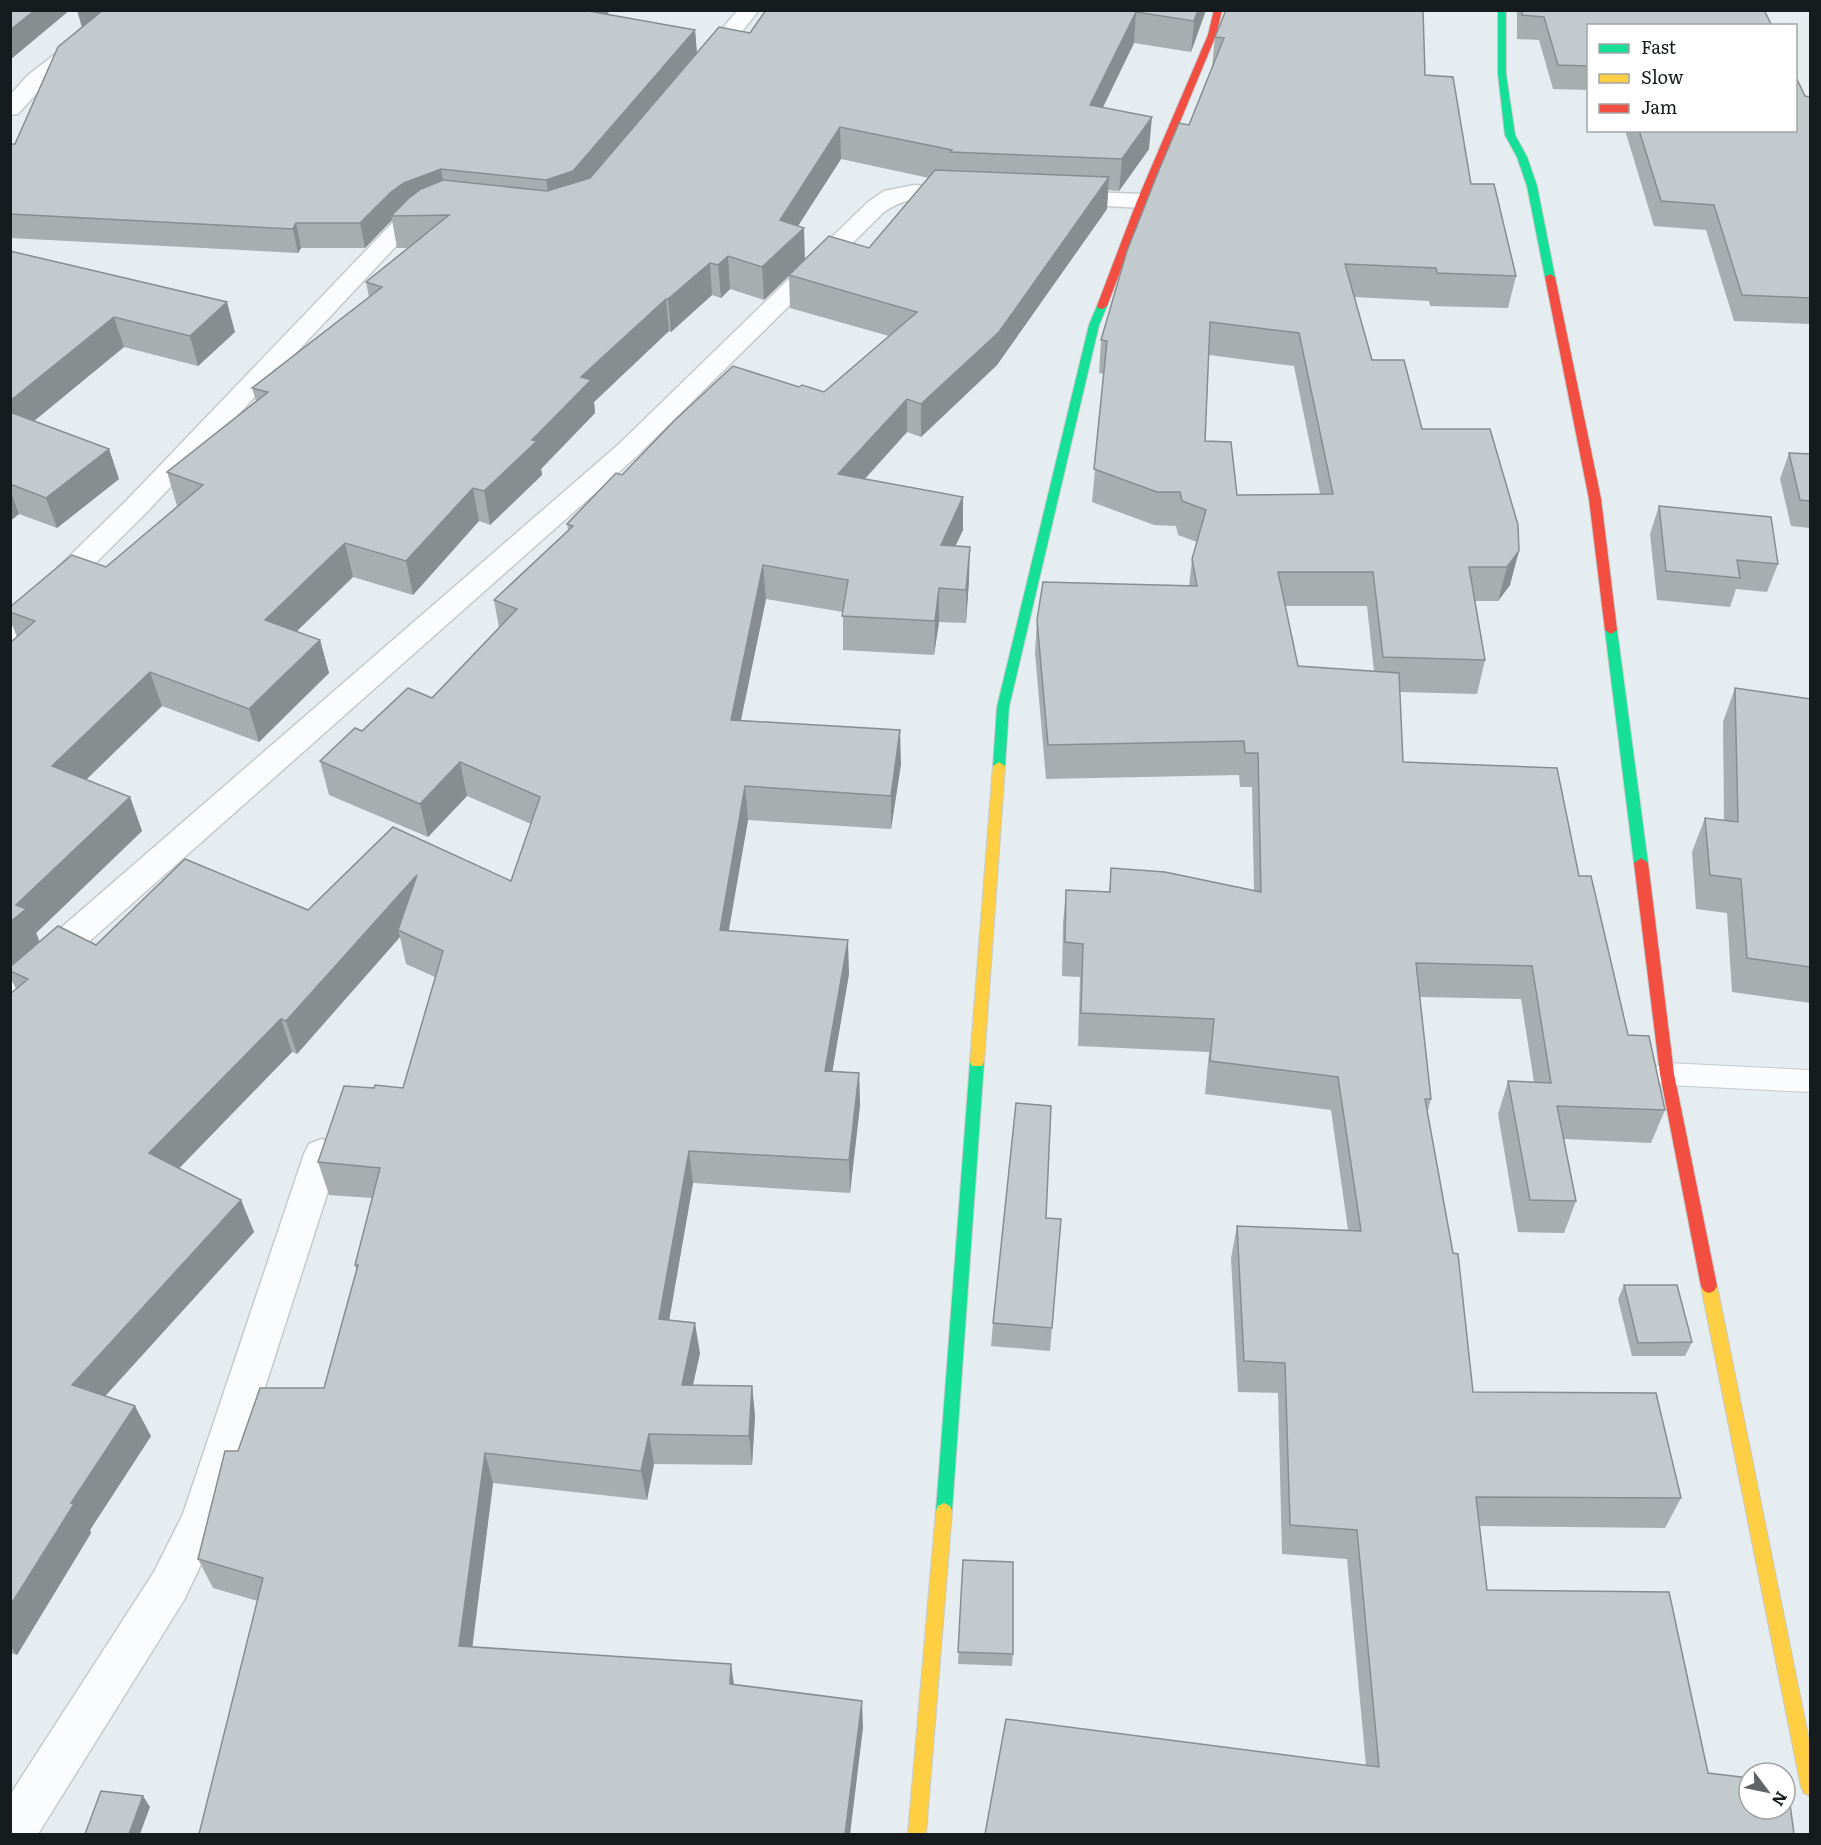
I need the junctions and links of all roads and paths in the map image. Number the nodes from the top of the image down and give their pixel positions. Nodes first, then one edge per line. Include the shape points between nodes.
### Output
1 (127, 10) edge
2 (749, 10) edge
3 (1218, 10) edge
4 (1502, 10) edge
5 (10, 74) edge
6 (36, 80) junction
7 (690, 80) edge
8 (10, 109) edge
9 (982, 195) edge
10 (1040, 197) edge
11 (1142, 201) junction
12 (458, 204) edge
13 (10, 631) edge
14 (10, 992) edge
15 (1668, 1074) junction
16 (1810, 1081) edge
17 (322, 1154) edge
18 (1810, 1787) edge
19 (12, 1834) edge
20 (917, 1834) edge

1 - 6 street
2 - 7 street
3 - 11 street via 1212,35
4 - 15 street via 1502,74 1510,135 1532,186 1595,499
5 - 6 street
6 - 8 street
9 - 14 street via 914,192 892,196 876,207 628,450
10 - 11 street
11 - 20 street via 1094,325 1003,707
12 - 13 street via 446,202 405,223 136,507
15 - 16 lane
15 - 18 street
17 - 19 street via 202,1518 169,1586

